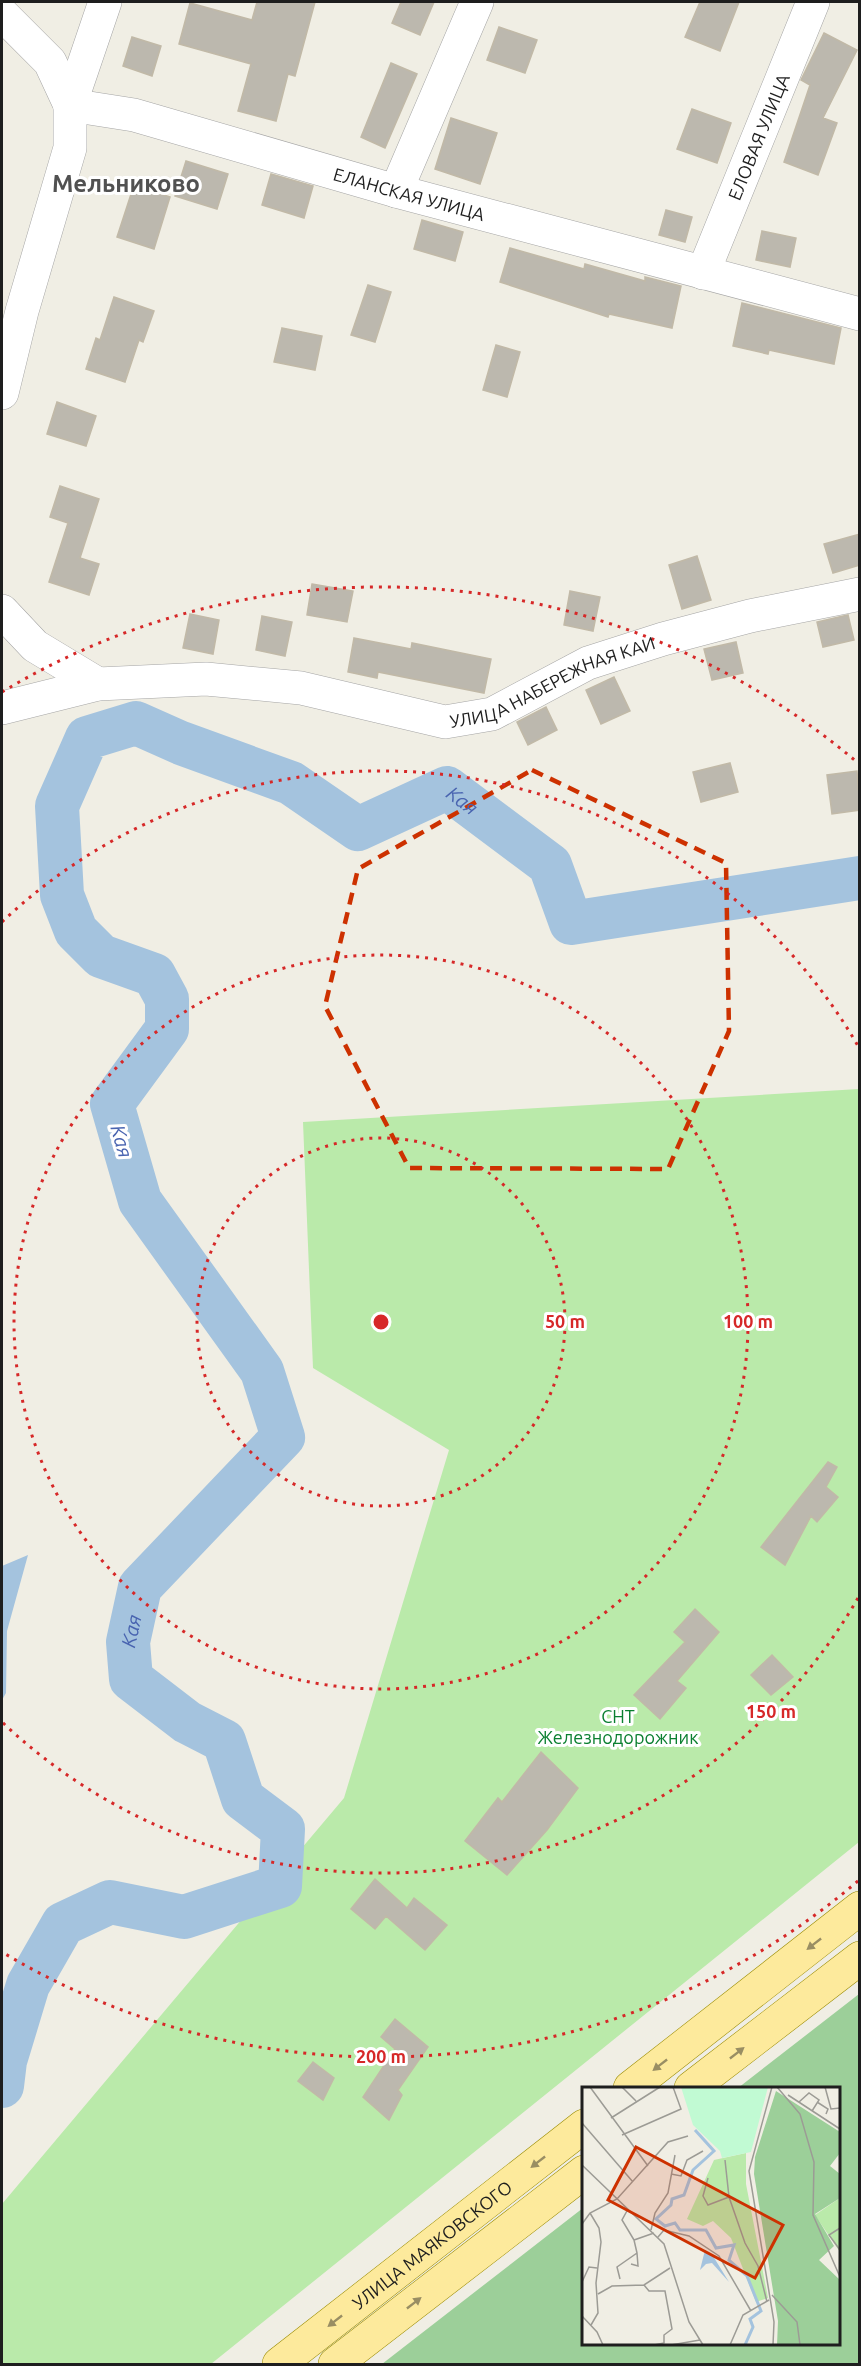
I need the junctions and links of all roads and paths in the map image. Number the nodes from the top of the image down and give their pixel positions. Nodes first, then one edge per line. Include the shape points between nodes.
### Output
1 (105, 2) edge
2 (477, 2) edge
3 (813, 2) edge
4 (2, 14) edge
5 (70, 105) junction
6 (396, 191) junction
7 (703, 273) junction
8 (860, 314) edge
9 (2, 393) edge
10 (860, 594) edge
11 (2, 611) edge
12 (98, 684) junction
13 (2, 708) edge
14 (860, 1908) edge
15 (860, 1958) edge
16 (631, 2087) edge
17 (692, 2087) edge
18 (582, 2128) edge
19 (582, 2174) edge
20 (279, 2364) edge
21 (335, 2364) edge

1 - 5 street
2 - 6 street
3 - 7 street, ЕЛОВАЯ УЛИЦА
4 - 5 street via 50,62
5 - 6 street, ЕЛАНСКАЯ УЛИЦА via 134,115
5 - 9 street via 70,148
6 - 7 street, ЕЛАНСКАЯ УЛИЦА
7 - 8 street, ЕЛАНСКАЯ УЛИЦА
10 - 12 street, УЛИЦА НАБЕРЕЖНАЯ КАИ via 750,616 663,639 588,663 492,714 445,722 301,688 206,679
11 - 12 street via 35,646
12 - 13 street, УЛИЦА НАБЕРЕЖНАЯ КАИ
14 -> 16 main road
17 -> 15 main road
18 -> 20 main road, УЛИЦА МАЯКОВСКОГО
21 -> 19 main road, УЛИЦА МАЯКОВСКОГО

